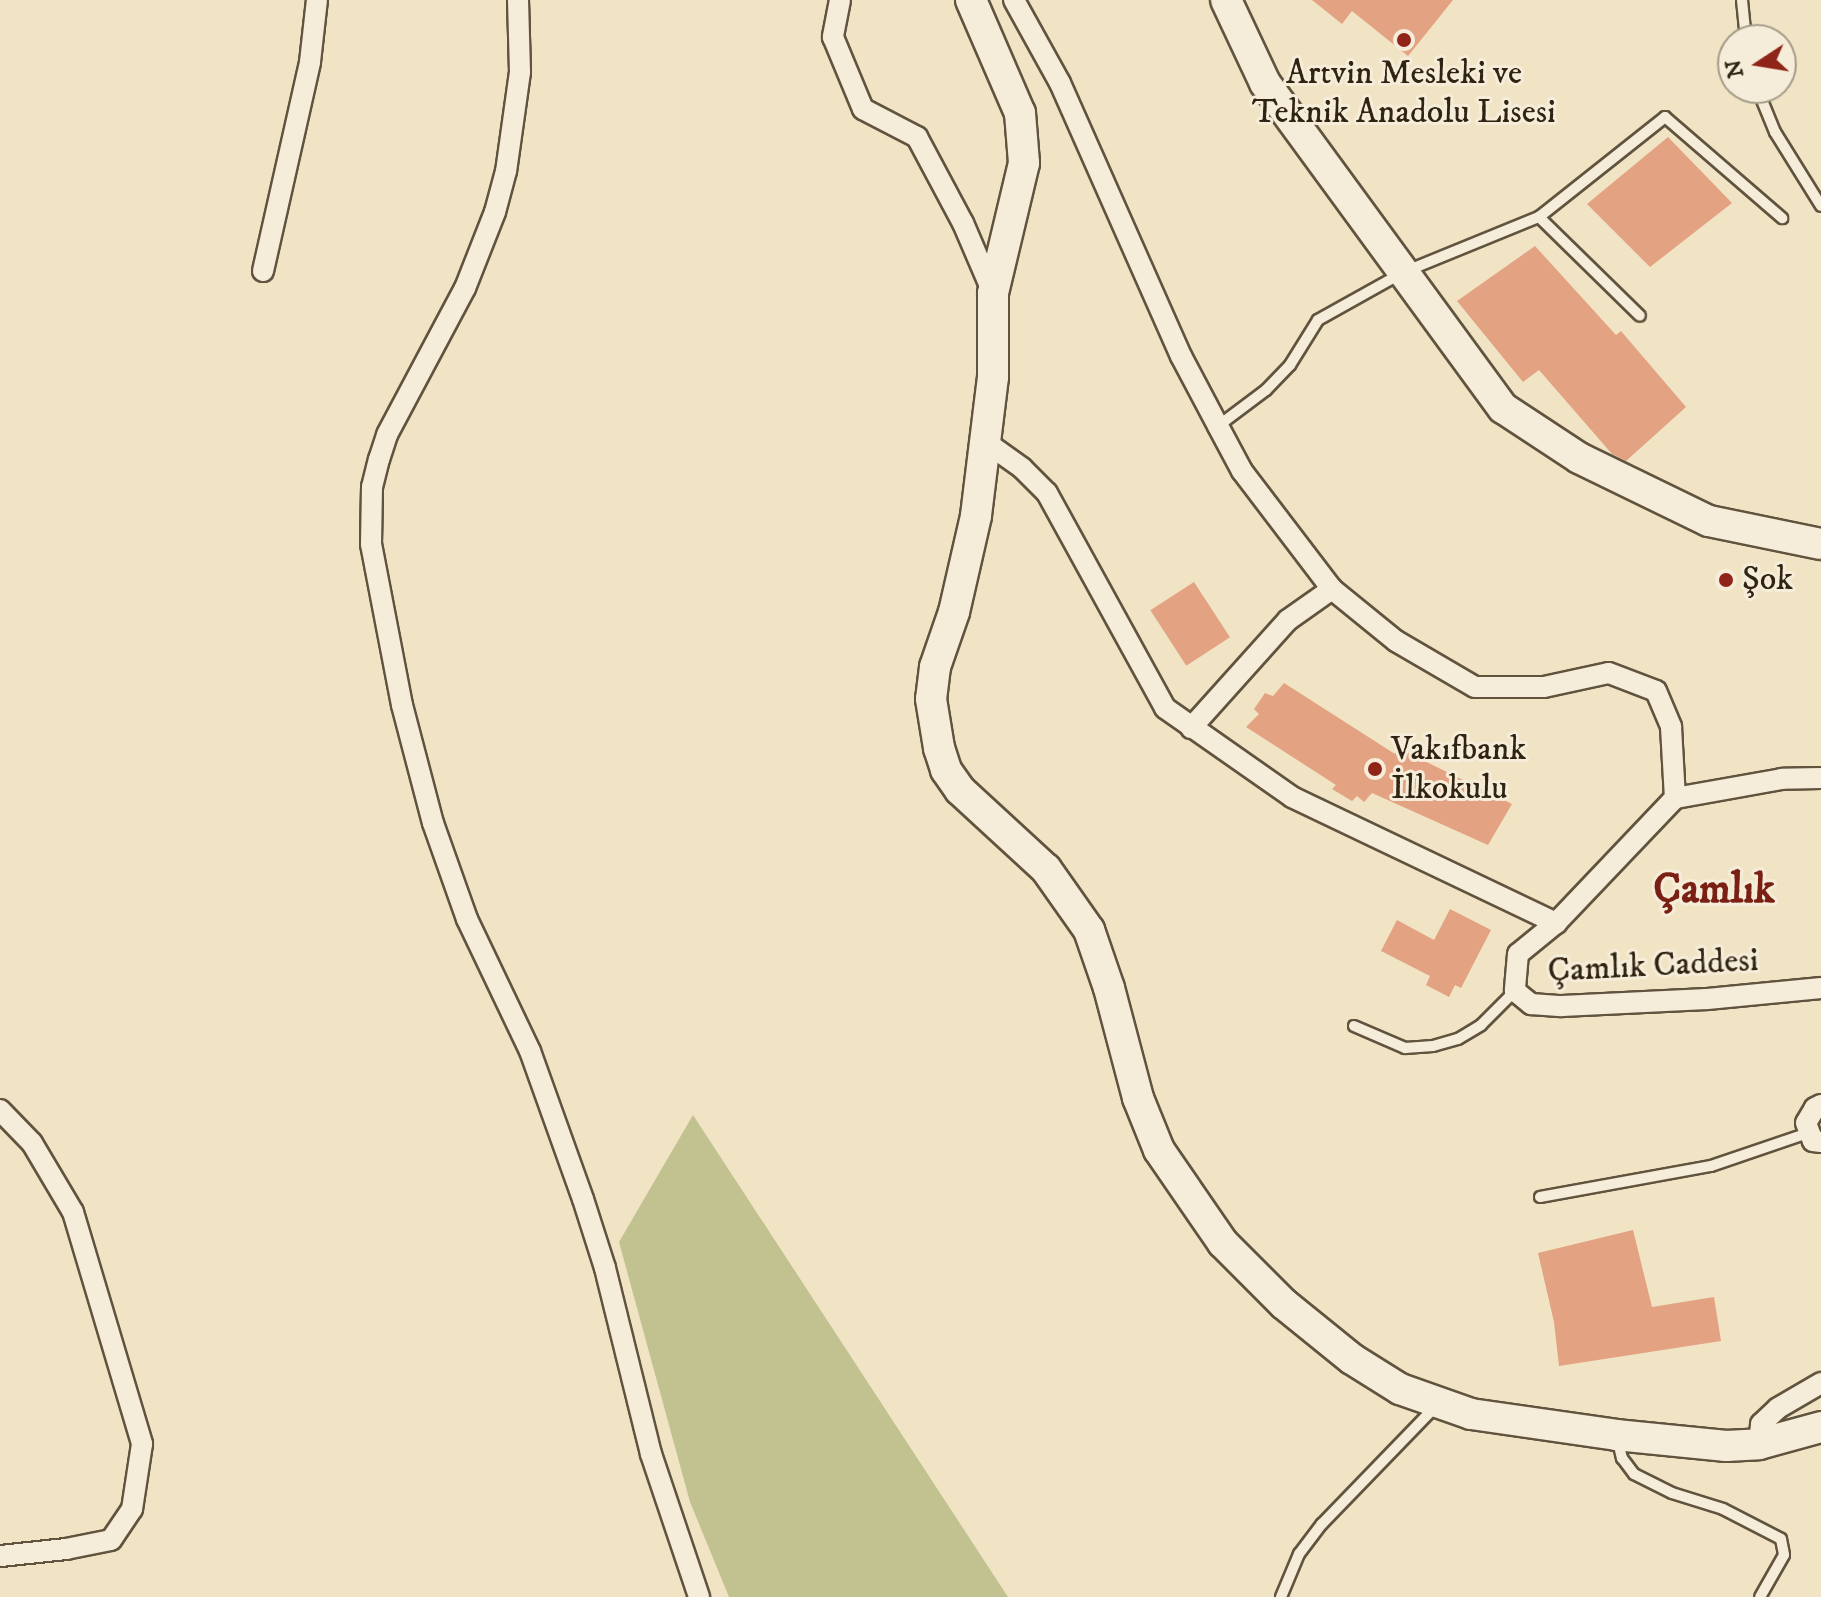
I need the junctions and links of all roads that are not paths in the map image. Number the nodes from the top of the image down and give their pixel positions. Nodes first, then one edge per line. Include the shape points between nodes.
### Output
1 (317, 0) edge
2 (518, 0) edge
3 (840, 0) edge
4 (971, 0) edge
5 (1014, 0) edge
6 (1226, 0) edge
7 (1742, 0) edge
8 (1744, 24) edge
9 (1764, 104) edge
10 (1821, 206) edge
11 (1539, 217) junction
12 (1782, 218) dead end
13 (263, 271) dead end
14 (1404, 272) junction
15 (993, 293) junction
16 (1640, 316) dead end
17 (1218, 426) junction
18 (987, 443) junction
19 (1821, 544) edge
20 (1332, 589) junction
21 (1191, 728) junction
22 (1821, 778) edge
23 (1675, 798) junction
24 (1556, 923) junction
25 (1821, 988) edge
26 (1515, 991) junction
27 (1354, 1026) dead end
28 (1821, 1105) edge
29 (0, 1110) edge
30 (1814, 1137) edge
31 (1540, 1197) dead end
32 (1821, 1383) edge
33 (1438, 1405) junction
34 (1821, 1427) edge
35 (1616, 1435) junction
36 (1759, 1444) junction
37 (0, 1556) edge
38 (699, 1597) edge
39 (1281, 1597) edge
40 (1760, 1597) edge

1 - 13 street via 310,62
2 - 38 street via 520,72 506,171 465,288 387,435 372,487 371,544 402,705 433,823 467,919 530,1051 583,1199 651,1454
3 - 15 street via 833,37 863,109 917,137
4 - 15 street via 1009,83 1023,135 1019,190
5 - 17 street via 1060,83 1181,356
6 - 14 street via 1265,83
7 - 8 lane
9 - 10 lane
11 - 12 lane via 1665,117
11 - 14 lane
11 - 16 lane
14 - 17 lane via 1318,320 1290,365
14 - 19 street via 1503,408 1579,458 1709,521
15 - 18 street
17 - 20 street via 1242,471
18 - 21 street via 1047,493 1165,708
18 - 33 street via 973,530 933,688 946,770 975,806 1046,869 1089,930 1138,1098 1159,1150 1223,1243 1284,1304 1352,1359
20 - 21 street via 1288,620
20 - 23 street via 1396,641 1475,687 1544,687 1609,673 1656,691 1671,727
21 - 24 street via 1292,797
22 - 23 street via 1782,779
23 - 24 street, Çamlık Caddesi
24 - 26 street, Çamlık Caddesi via 1518,954
25 - 26 street, Çamlık Caddesi via 1562,1006 1531,1004
26 - 27 lane via 1481,1025 1433,1046 1405,1048
28 - 30 street via 1806,1123
29 - 37 street via 32,1143 73,1212 142,1444 132,1509 111,1540
30 - 31 lane via 1711,1166
32 - 36 street via 1761,1424
33 - 35 street
33 - 39 lane via 1310,1538
34 - 36 street
35 - 36 street via 1726,1446
35 - 40 lane via 1622,1458 1634,1474 1781,1539 1784,1555

